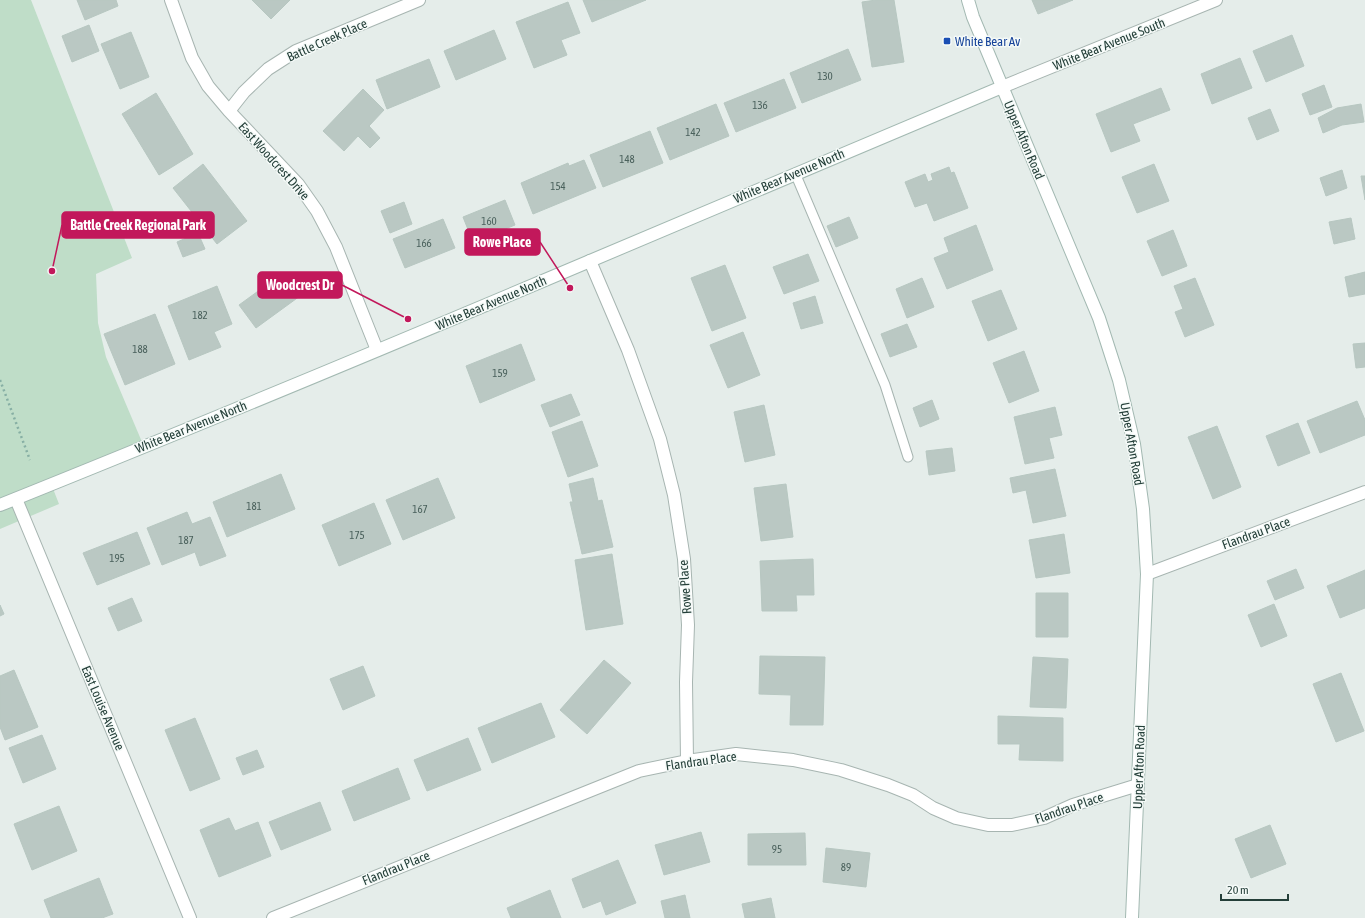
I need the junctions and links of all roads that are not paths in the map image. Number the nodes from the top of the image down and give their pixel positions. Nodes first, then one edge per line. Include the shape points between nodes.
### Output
1 (171, 0) edge
2 (419, 0) edge
3 (968, 0) edge
4 (1216, 0) edge
5 (1002, 87) junction
6 (229, 111) junction
7 (795, 173) junction
8 (590, 261) junction
9 (377, 350) junction
10 (908, 457) dead end
11 (1365, 492) edge
12 (16, 499) junction
13 (0, 505) edge
14 (1146, 574) junction
15 (687, 761) junction
16 (1138, 785) junction
17 (190, 918) edge
18 (273, 918) edge
19 (1132, 918) edge

1 - 6 street, East Woodcrest Drive via 192,58 208,86
2 - 6 street, Battle Creek Place via 296,51 268,69
3 - 5 street, Upper Afton Road
4 - 5 street, White Bear Avenue South
5 - 7 street, White Bear Avenue North
5 - 14 street, Upper Afton Road via 1099,318 1119,380 1134,444 1143,509
6 - 9 street, East Woodcrest Drive via 298,184 317,211 336,247
7 - 8 street, White Bear Avenue North
7 - 10 lane via 885,385
8 - 9 street, White Bear Avenue North
8 - 15 street, Rowe Place via 628,350 660,439 674,495 684,559 688,625
9 - 12 street, White Bear Avenue North
11 - 14 street, Flandrau Place
12 - 13 street, White Bear Avenue North
12 - 17 street, East Louise Avenue
14 - 16 street, Upper Afton Road
15 - 16 street, Flandrau Place via 736,754 793,760 888,785 956,818 988,825 1012,825 1044,818 1073,805
15 - 18 street, Flandrau Place via 639,771
16 - 19 street, Upper Afton Road

